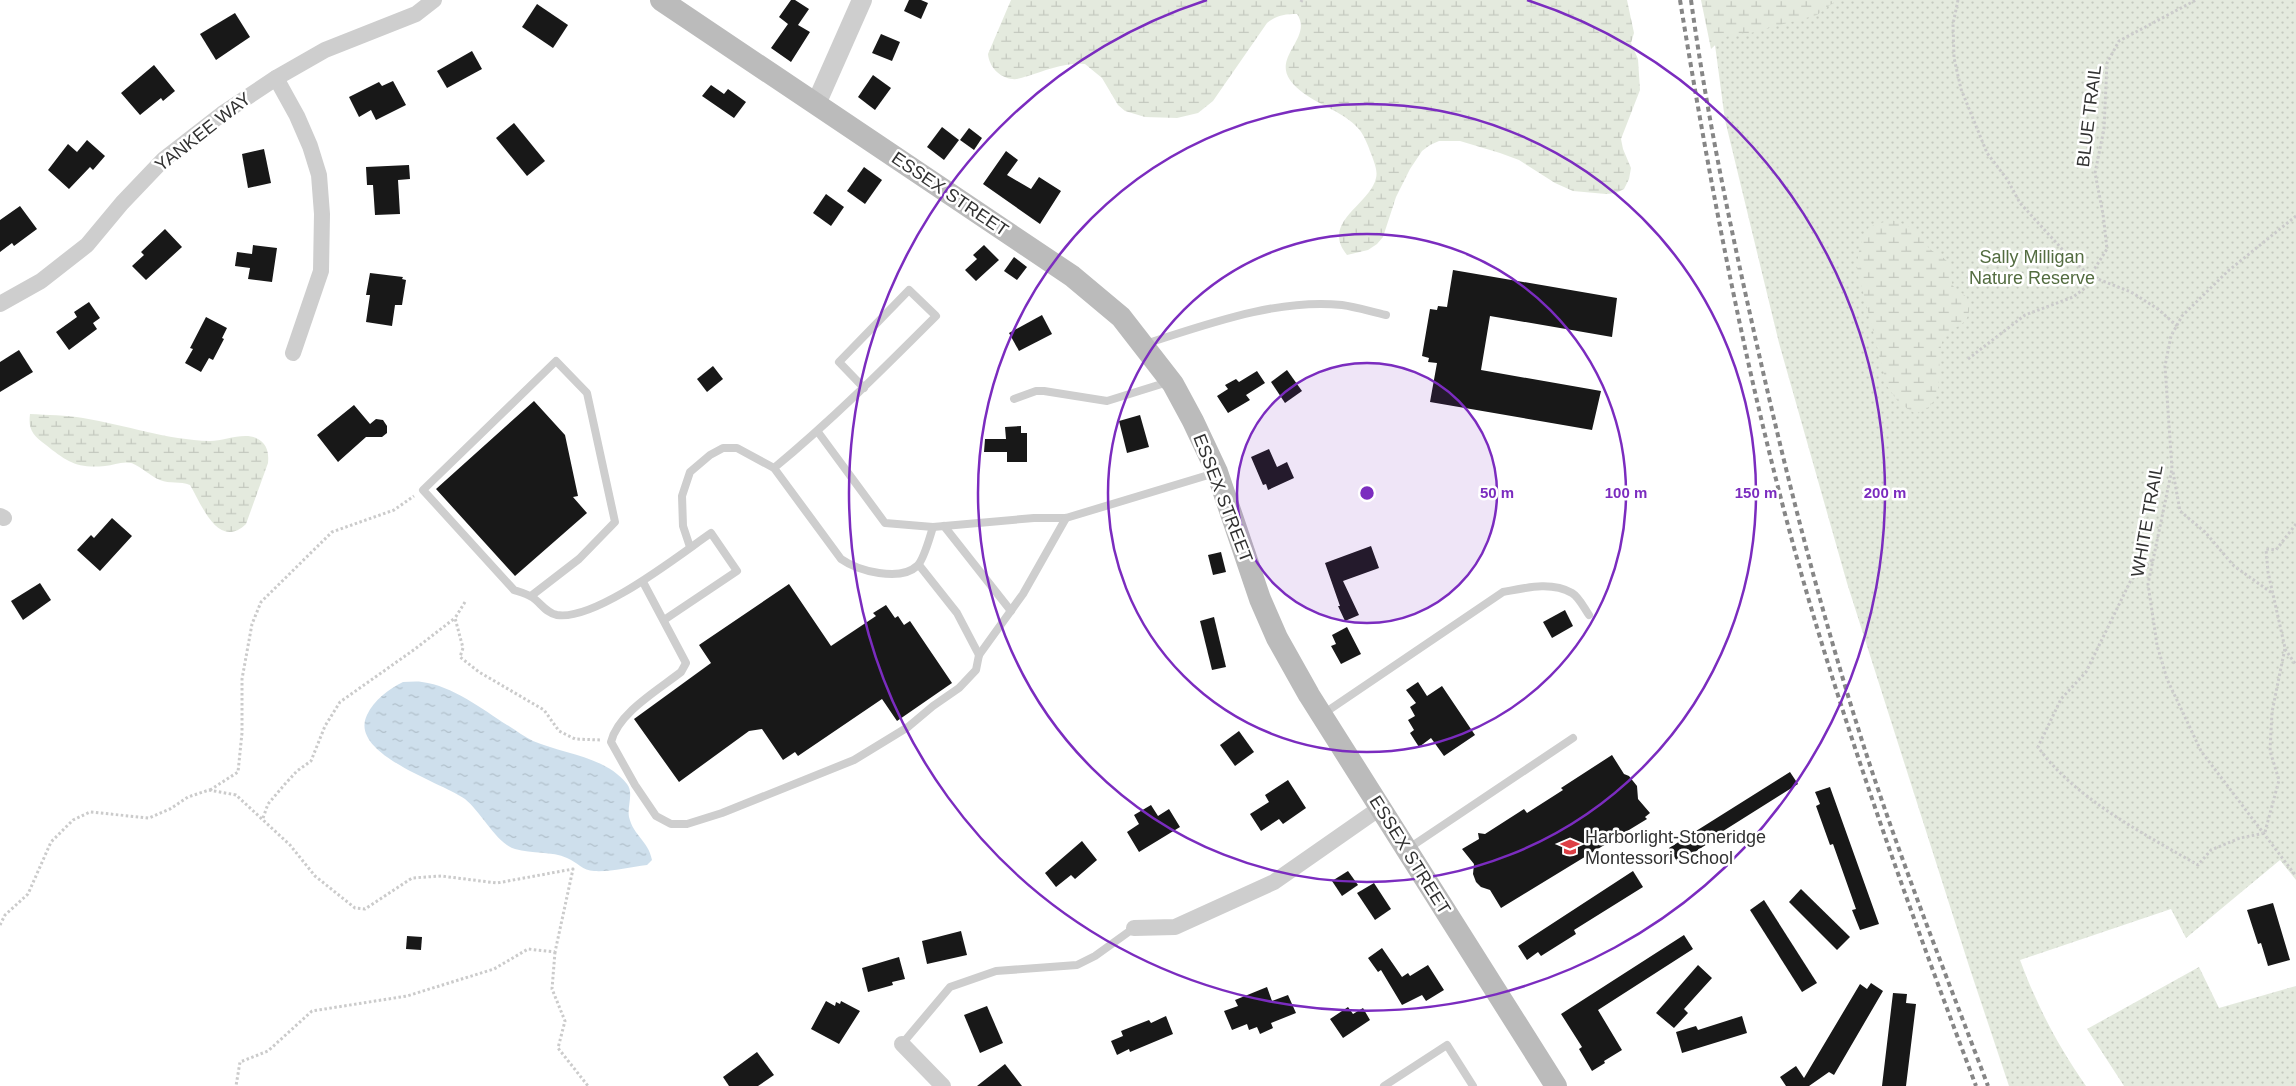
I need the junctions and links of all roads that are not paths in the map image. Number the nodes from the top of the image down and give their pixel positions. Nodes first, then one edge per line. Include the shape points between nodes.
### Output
1 (434, 0) edge
2 (661, 0) edge
3 (862, 0) edge
4 (276, 78) junction
5 (816, 104) junction
6 (0, 304) edge
7 (1386, 315) dead end
8 (1143, 344) junction
9 (293, 353) dead end
10 (1170, 381) junction
11 (864, 388) junction
12 (1014, 398) dead end
13 (818, 432) junction
14 (774, 468) junction
15 (1217, 472) junction
16 (1066, 518) junction
17 (944, 526) junction
18 (933, 527) junction
19 (690, 547) junction
20 (919, 565) junction
21 (643, 582) junction
22 (531, 596) junction
23 (1011, 611) junction
24 (1589, 615) dead end
25 (664, 620) junction
26 (979, 655) junction
27 (1322, 716) junction
28 (1573, 738) dead end
29 (1380, 808) junction
30 (1406, 850) junction
31 (1134, 928) joint
32 (902, 1044) joint
33 (943, 1086) edge
34 (1384, 1086) edge
35 (1474, 1086) edge
36 (1556, 1086) edge

1 - 4 street, YANKEE WAY via 416,14 326,50
2 - 5 main road, ESSEX STREET
3 - 5 street
4 - 6 street, YANKEE WAY via 164,159 86,245 42,281
4 - 9 street via 310,146 319,175 322,214 321,271
5 - 8 main road, ESSEX STREET via 1072,276 1121,317
7 - 8 lane via 1342,305 1297,305 1244,315
8 - 10 main road, ESSEX STREET
10 - 12 lane via 1107,401 1044,391
10 - 15 main road, ESSEX STREET via 1194,421
11 - 11 lane via 936,316 909,290 839,362
11 - 13 lane
13 - 14 lane
13 - 18 lane via 885,523
14 - 19 lane via 737,448 723,448 690,472 682,496 683,526
14 - 20 lane via 841,559 852,566 888,574 907,573
15 - 16 lane
15 - 27 main road, ESSEX STREET via 1260,599 1277,638
16 - 17 lane
16 - 23 lane
17 - 18 lane
17 - 23 lane
18 - 20 lane
19 - 21 lane
19 - 25 lane via 711,533 736,571
20 - 26 lane via 957,613
21 - 22 lane via 588,609 566,615 545,610
21 - 25 lane
22 - 22 lane via 514,590 423,490 556,361 588,393 615,522 579,559
23 - 26 lane
24 - 27 lane via 1574,594 1552,586 1503,592
25 - 26 lane via 686,664 681,672 622,718 614,729 611,742 634,785 656,816 671,824 687,824 722,813 854,760 908,727 959,688 976,670
27 - 29 main road, ESSEX STREET
28 - 30 lane
29 - 30 main road, ESSEX STREET
29 - 31 street via 1274,882 1175,927
30 - 36 main road, ESSEX STREET
31 - 32 lane via 1077,965 996,971 950,987
32 - 33 street
34 - 35 lane via 1447,1045

